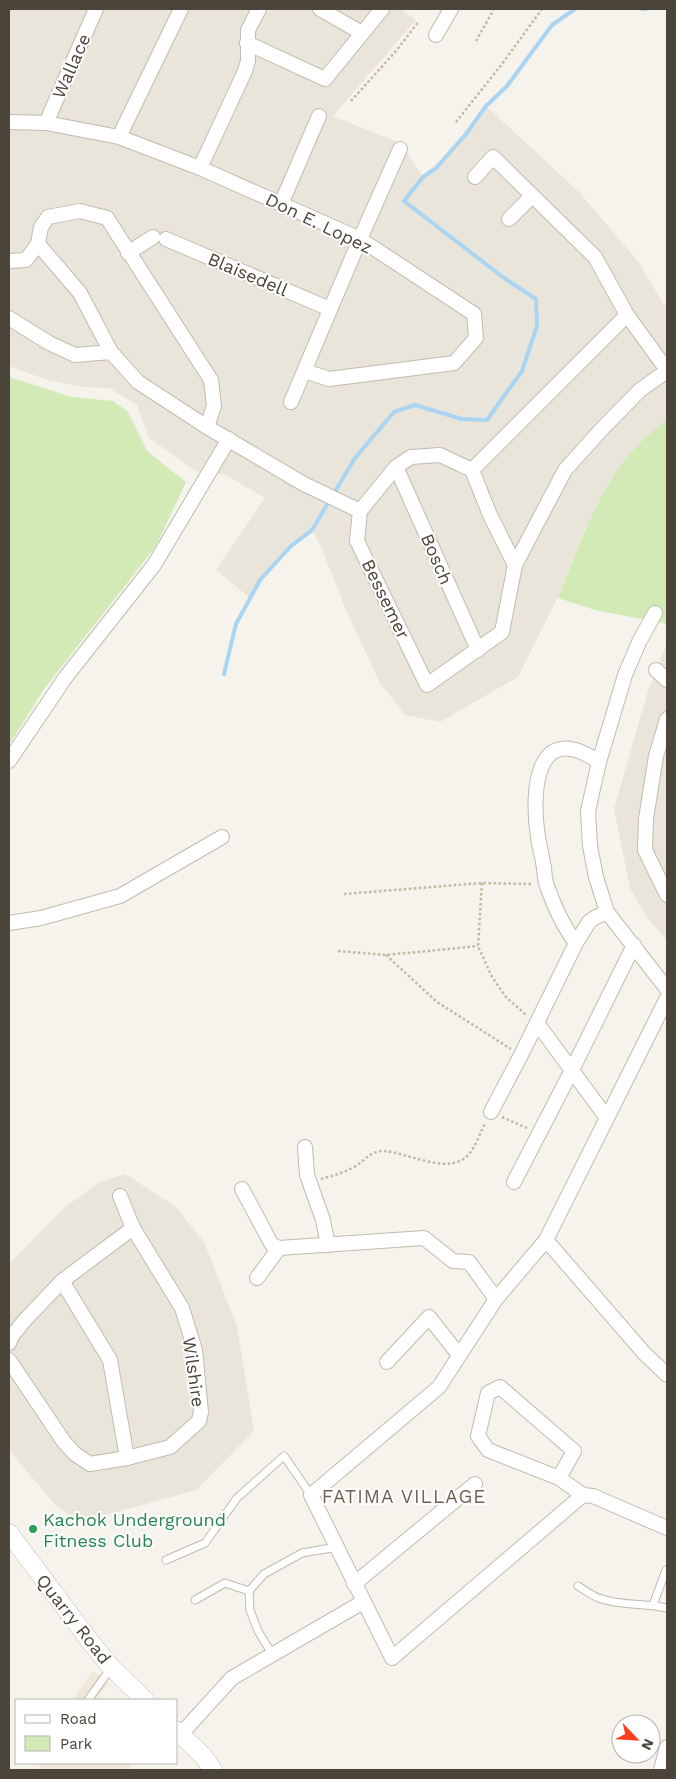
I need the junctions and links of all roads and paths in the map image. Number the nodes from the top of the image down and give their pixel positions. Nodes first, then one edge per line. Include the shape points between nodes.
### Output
1 (96, 9) edge
2 (180, 9) edge
3 (259, 9) edge
4 (320, 9) edge
5 (382, 9) edge
6 (451, 9) edge
7 (494, 9) edge
8 (542, 9) edge
9 (419, 21) dead end
10 (362, 33) junction
11 (436, 35) dead end
12 (476, 41) dead end
13 (247, 43) junction
14 (351, 101) dead end
15 (319, 116) dead end
16 (9, 122) edge
17 (456, 122) dead end
18 (46, 123) junction
19 (119, 137) junction
20 (400, 149) dead end
21 (200, 168) junction
22 (475, 176) dead end
23 (532, 196) junction
24 (281, 204) junction
25 (509, 219) dead end
26 (360, 238) junction
27 (38, 244) junction
28 (128, 253) junction
29 (9, 261) edge
30 (330, 308) junction
31 (627, 315) junction
32 (9, 318) edge
33 (111, 352) junction
34 (667, 370) edge
35 (305, 371) junction
36 (291, 402) dead end
37 (207, 427) junction
38 (229, 439) junction
39 (396, 467) junction
40 (472, 470) junction
41 (360, 511) junction
42 (515, 565) junction
43 (655, 613) dead end
44 (478, 650) junction
45 (656, 670) dead end
46 (667, 680) edge
47 (667, 719) edge
48 (662, 758) edge
49 (9, 761) edge
50 (599, 762) junction
51 (222, 837) dead end
52 (482, 883) junction
53 (546, 885) junction
54 (344, 894) dead end
55 (667, 895) edge
56 (607, 912) junction
57 (9, 923) edge
58 (576, 943) junction
59 (634, 945) junction
60 (478, 946) junction
61 (338, 951) dead end
62 (386, 955) junction
63 (667, 989) edge
64 (667, 998) edge
65 (537, 1023) junction
66 (521, 1056) junction
67 (572, 1070) junction
68 (491, 1112) junction
69 (607, 1118) junction
70 (539, 1134) junction
71 (305, 1147) dead end
72 (310, 1182) junction
73 (514, 1182) dead end
74 (242, 1189) dead end
75 (120, 1196) dead end
76 (133, 1228) junction
77 (546, 1240) junction
78 (328, 1245) junction
79 (279, 1248) junction
80 (257, 1278) dead end
81 (62, 1280) junction
82 (496, 1299) junction
83 (9, 1343) edge
84 (459, 1355) junction
85 (9, 1360) edge
86 (388, 1362) dead end
87 (667, 1375) edge
88 (127, 1458) junction
89 (559, 1478) junction
90 (475, 1484) dead end
91 (583, 1495) junction
92 (311, 1496) junction
93 (667, 1528) edge
94 (9, 1533) edge
95 (337, 1547) junction
96 (166, 1560) dead end
97 (666, 1570) edge
98 (354, 1584) junction
99 (578, 1586) dead end
100 (249, 1591) junction
101 (195, 1600) dead end
102 (363, 1602) junction
103 (653, 1605) junction
104 (667, 1608) edge
105 (272, 1654) junction
106 (111, 1667) junction
107 (89, 1699) edge
108 (144, 1699) edge
109 (178, 1732) edge
110 (667, 1747) edge
111 (213, 1770) edge
112 (662, 1770) edge

1 - 18 street, Wallace
2 - 19 street
3 - 13 street via 248,30
4 - 10 street
5 - 10 street
6 - 11 street
7 - 12 path
8 - 17 path
9 - 14 path
10 - 13 street via 325,79
13 - 21 street via 245,71
15 - 24 street
16 - 18 street, Don E. Lopez
18 - 19 street, Don E. Lopez
19 - 21 street, Don E. Lopez
20 - 26 street
21 - 24 street, Don E. Lopez
22 - 23 street via 493,157
23 - 25 street
23 - 31 street via 595,257
24 - 26 street, Don E. Lopez
26 - 30 street
26 - 35 street, Don E. Lopez via 474,314 476,338 454,363 329,379
27 - 28 street via 41,227 48,217 80,211 107,218
27 - 29 street via 26,260
27 - 33 street via 80,293
28 - 30 street, Blaisedell via 160,238
28 - 37 street via 211,380 214,406
30 - 35 street
31 - 34 street
31 - 40 street
32 - 33 street via 75,355
33 - 37 street via 138,382
34 - 42 street via 640,390 565,470
35 - 36 street
37 - 38 street
38 - 41 street via 302,483
38 - 49 street via 154,566 65,678
39 - 40 street via 411,457 440,455
39 - 41 street
39 - 44 street, Bosch
40 - 42 street
41 - 44 street, Bessemer via 357,541 427,685
42 - 44 street via 502,632
43 - 50 street via 625,674
45 - 46 street
47 - 48 street
48 - 55 street via 646,818 646,850
50 - 53 street via 573,748 556,749 546,756 542,764 536,810
50 - 56 street via 588,811 590,846
51 - 57 street via 120,896 41,918
52 - 53 path
52 - 54 path
52 - 60 path
53 - 58 street via 564,927
56 - 58 street via 589,922
56 - 59 street
58 - 65 street
59 - 63 street
59 - 67 street
60 - 62 path
60 - 65 path via 492,977 506,997
61 - 62 path
62 - 66 path via 437,1002
64 - 69 street
65 - 66 street
65 - 67 street
66 - 68 street
67 - 69 street
67 - 70 street
68 - 70 path
68 - 72 path via 469,1155 457,1163 436,1163 383,1151 370,1154 345,1172
69 - 77 street
70 - 73 street
71 - 72 street
72 - 78 street
74 - 79 street via 272,1245
75 - 76 street, Wilshire
76 - 81 street
76 - 88 street, Wilshire via 182,1308 195,1350 201,1412 199,1421 170,1447
77 - 82 street
77 - 87 street
78 - 79 street
78 - 82 street via 424,1238 453,1261 469,1262
79 - 80 street
81 - 83 street via 24,1321
81 - 88 street via 110,1360
82 - 84 street
84 - 86 street via 429,1317
84 - 92 street via 439,1387
85 - 88 street, Wilshire via 75,1454 90,1464
89 - 89 street via 488,1450 478,1436 488,1393 500,1387 574,1451
89 - 91 street
90 - 98 street
91 - 93 street via 594,1496
91 - 102 street via 392,1658
92 - 95 street
92 - 96 lane via 284,1456 237,1498 205,1543
94 - 106 street, Quarry Road
95 - 98 street
95 - 100 lane via 302,1553 264,1574
97 - 103 lane
98 - 102 street
99 - 103 lane via 606,1600
100 - 101 lane via 225,1583
100 - 105 lane via 250,1610
102 - 105 street
103 - 104 lane
105 - 109 street via 232,1678
106 - 107 lane
106 - 108 street, Quarry Road
109 - 111 street
110 - 112 street

